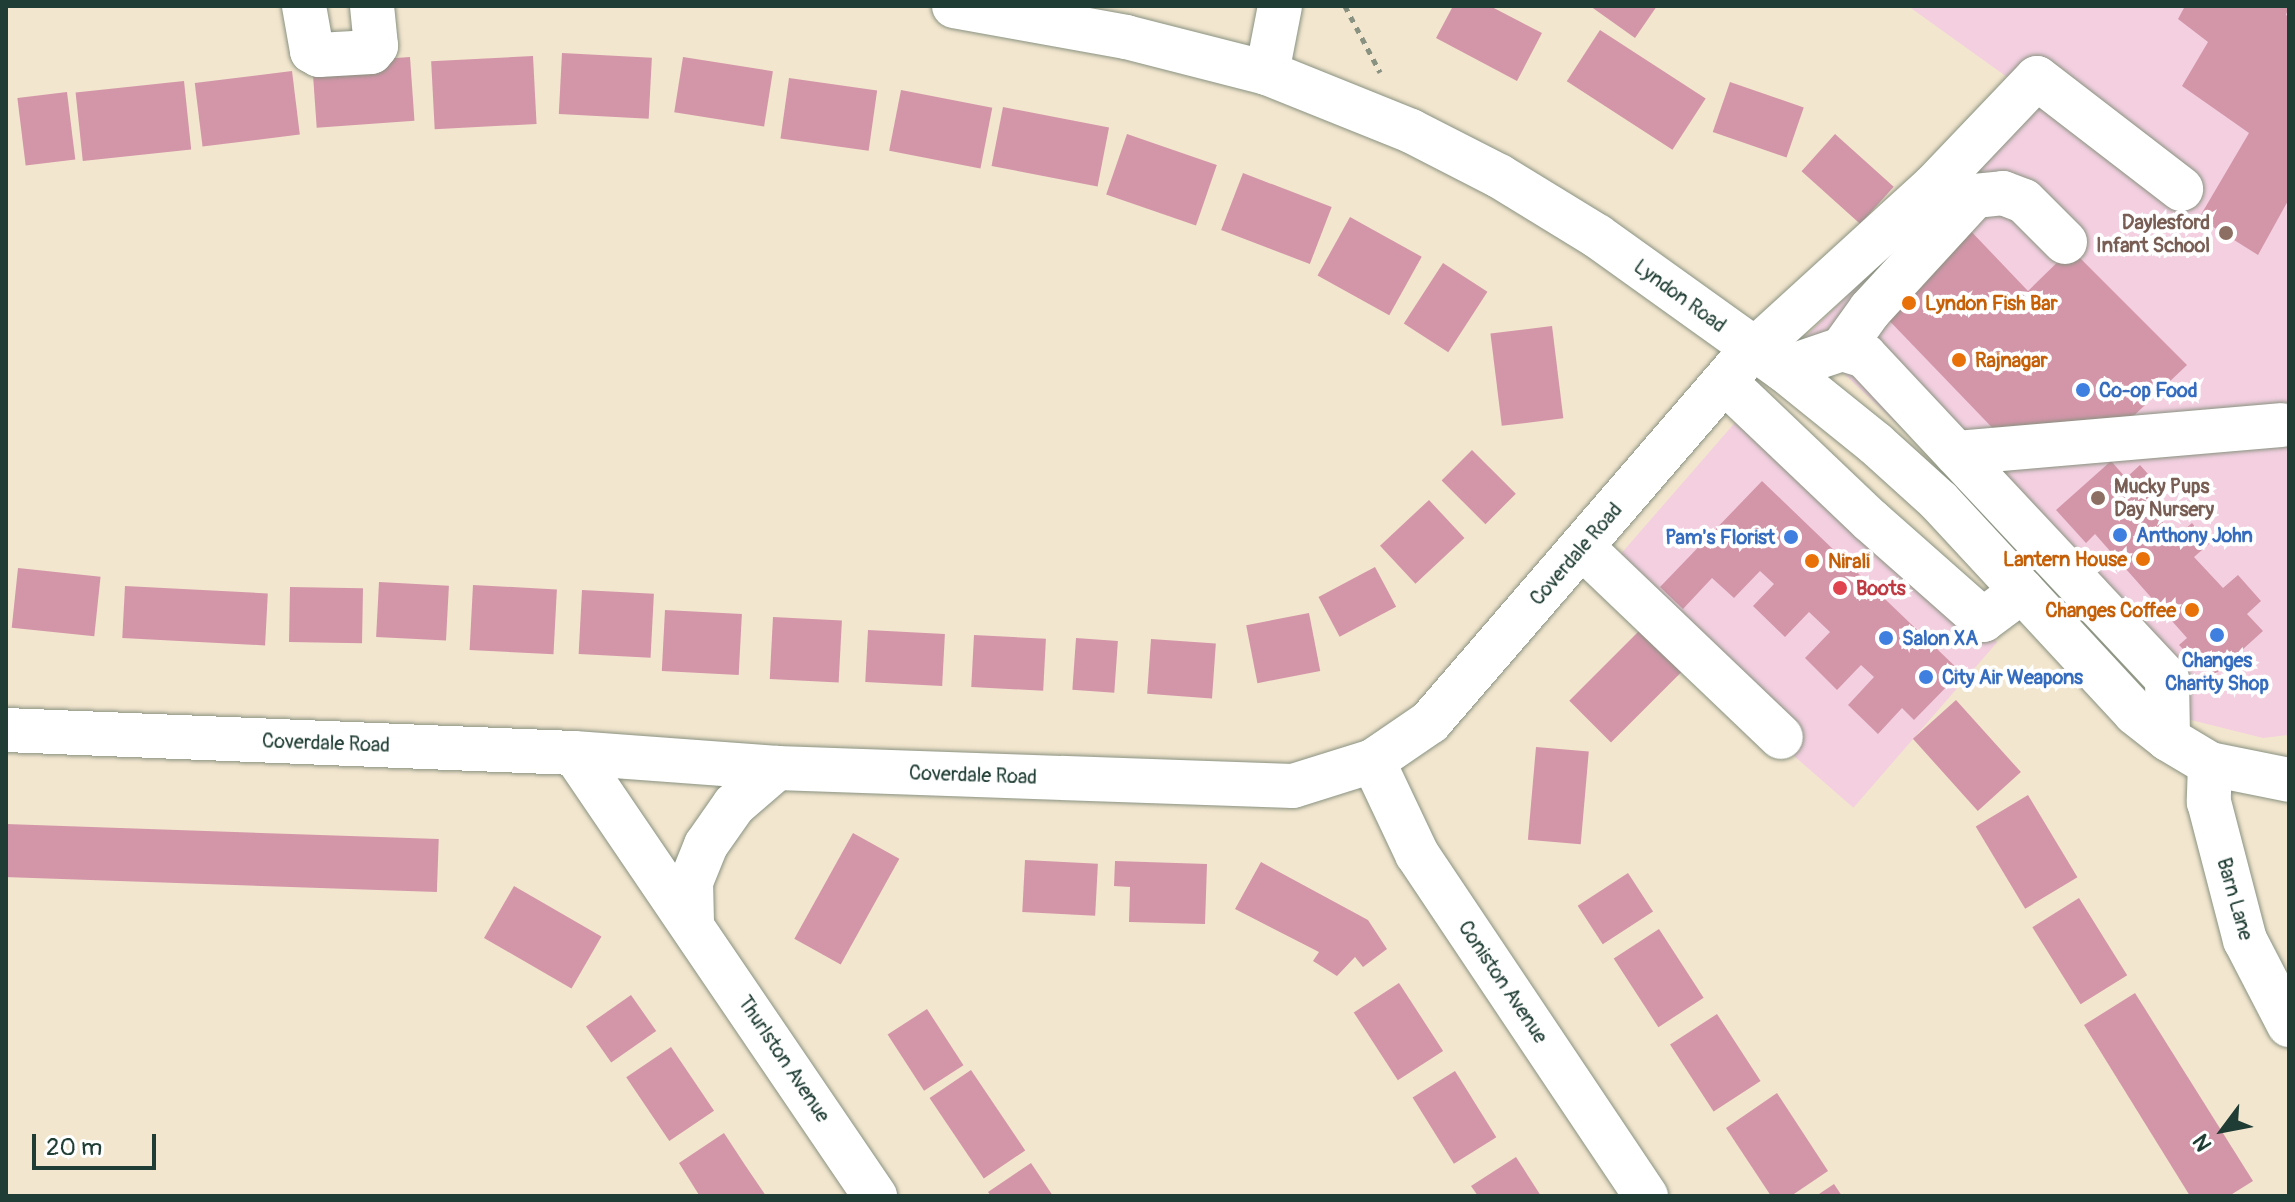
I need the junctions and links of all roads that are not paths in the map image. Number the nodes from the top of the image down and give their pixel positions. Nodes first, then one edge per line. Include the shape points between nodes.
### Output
1 (304, 6) edge
2 (372, 6) edge
3 (954, 6) edge
4 (1280, 6) edge
5 (1267, 73) junction
6 (2181, 189) dead end
7 (2065, 242) dead end
8 (1842, 349) junction
9 (1769, 360) junction
10 (1726, 383) junction
11 (2282, 425) dead end
12 (1956, 453) junction
13 (1582, 547) junction
14 (2022, 591) junction
15 (6, 730) edge
16 (1781, 737) dead end
17 (2168, 739) junction
18 (574, 753) junction
19 (1373, 761) junction
20 (2210, 764) junction
21 (777, 768) junction
22 (2289, 780) edge
23 (692, 922) junction
24 (2289, 1025) edge
25 (875, 1196) edge
26 (1646, 1196) edge

1 - 2 street via 312,51 319,55 371,52 376,46
3 - 5 street, Lyndon Road via 1126,37
4 - 5 street
5 - 9 street, Lyndon Road via 1411,131 1499,176 1597,236
6 - 9 street, Coverdale Road via 2037,78
7 - 8 street via 2024,201 2003,193 1975,196 1870,310
8 - 9 street
8 - 12 street via 1865,356
9 - 10 street, Coverdale Road
9 - 14 street, Lyndon Road via 1939,501
10 - 13 street, Coverdale Road
10 - 14 street via 1983,620
11 - 12 street
12 - 17 street via 2167,679
13 - 16 street
13 - 19 street, Coverdale Road via 1430,722
14 - 17 street, Lyndon Road via 2135,713
15 - 18 street, Coverdale Road
17 - 20 street, Lyndon Road
18 - 21 street, Coverdale Road
18 - 23 street, Thurlston Avenue
19 - 21 street, Coverdale Road via 1293,786
19 - 26 street, Coniston Avenue via 1417,854
20 - 22 street, Lyndon Road
20 - 24 street, Barn Lane via 2209,802 2245,940
21 - 23 street via 734,805 706,845 691,882
23 - 25 street, Thurlston Avenue

